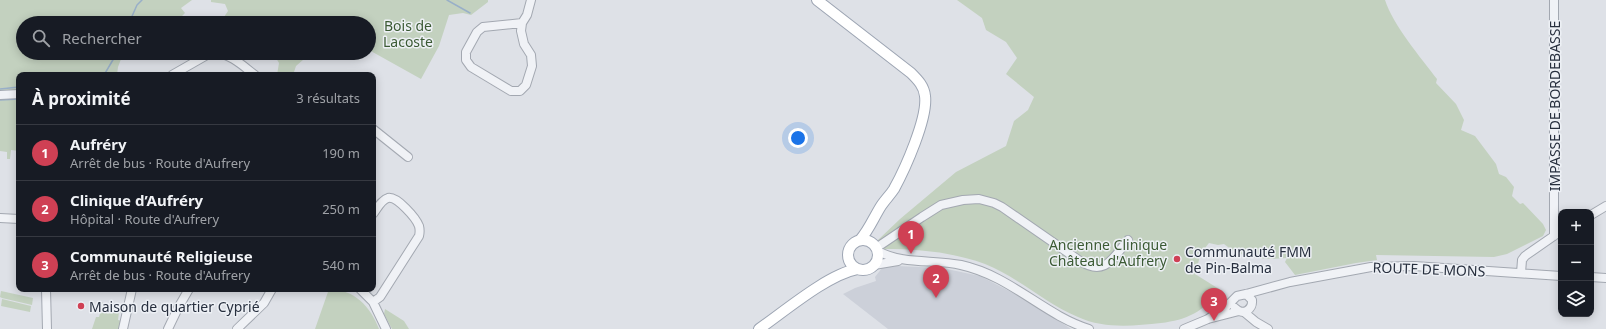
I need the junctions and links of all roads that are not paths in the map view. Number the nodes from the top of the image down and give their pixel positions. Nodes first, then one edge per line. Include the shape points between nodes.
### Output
1 (531, 0) edge
2 (817, 0) edge
3 (1554, 0) edge
4 (522, 23) junction
5 (198, 60) edge
6 (235, 60) edge
7 (177, 72) edge
8 (251, 72) edge
9 (16, 94) edge
10 (0, 95) edge
11 (376, 131) edge
12 (408, 157) dead end
13 (1606, 206) edge
14 (376, 210) edge
15 (878, 210) junction
16 (1594, 213) edge
17 (0, 218) edge
18 (16, 219) edge
19 (1558, 234) edge
20 (860, 240) junction
21 (1128, 240) dead end
22 (876, 248) junction
23 (848, 258) junction
24 (911, 260) junction
25 (874, 266) junction
26 (857, 269) junction
27 (1521, 273) junction
28 (1558, 276) edge
29 (1594, 277) edge
30 (1606, 278) edge
31 (822, 284) junction
32 (1274, 286) junction
33 (46, 292) edge
34 (131, 292) edge
35 (187, 292) edge
36 (270, 292) edge
37 (363, 292) edge
38 (1246, 294) junction
39 (1234, 300) junction
40 (373, 302) junction
41 (1252, 304) junction
42 (1241, 311) junction
43 (1208, 319) junction
44 (1265, 327) edge
45 (47, 329) edge
46 (123, 329) edge
47 (168, 329) edge
48 (237, 329) edge
49 (386, 329) edge
50 (759, 329) edge
51 (1089, 329) edge
52 (1184, 329) edge

1 - 4 street
2 - 15 main road via 911,73 924,91 924,113 906,163 895,187
3 - 19 street, IMPASSE DE BORDEBASSE
4 - 4 street via 522,38 531,55 532,66 526,85 520,91 511,91 471,67 466,60 466,52 477,32 483,27
5 - 7 street
6 - 8 street
9 - 10 street
11 - 12 street
13 - 16 street
14 - 40 street via 388,198 393,198 418,224 420,230 419,236 380,297
15 - 20 main road
15 - 22 main road via 874,231
17 - 18 street
19 - 27 street via 1525,256 1522,260
20 - 22 main road via 866,240
20 - 23 main road via 849,248
21 - 22 street via 1108,264 1094,268 1002,207 986,200 975,199 942,206
22 - 24 street via 886,256
22 - 25 main road via 878,256
23 - 26 main road
23 - 31 main road
24 - 25 street via 886,262
24 - 51 street via 962,265 989,274 1072,322
25 - 26 main road via 866,270
26 - 31 main road
27 - 28 street, ROUTE DE MONS
27 - 32 street, ROUTE DE MONS via 1414,266 1371,267
29 - 30 street
31 - 50 main road
32 - 38 street, ROUTE DE MONS
32 - 41 street, ROUTE DE MONS via 1260,294
33 - 45 street
34 - 46 street
35 - 47 street
36 - 48 street via 264,303
37 - 40 street
38 - 39 street via 1239,294
38 - 41 street
39 - 42 street via 1235,308
39 - 43 street
40 - 49 street
41 - 42 street via 1248,310
41 - 44 street
42 - 43 street
42 - 44 street
43 - 52 street

